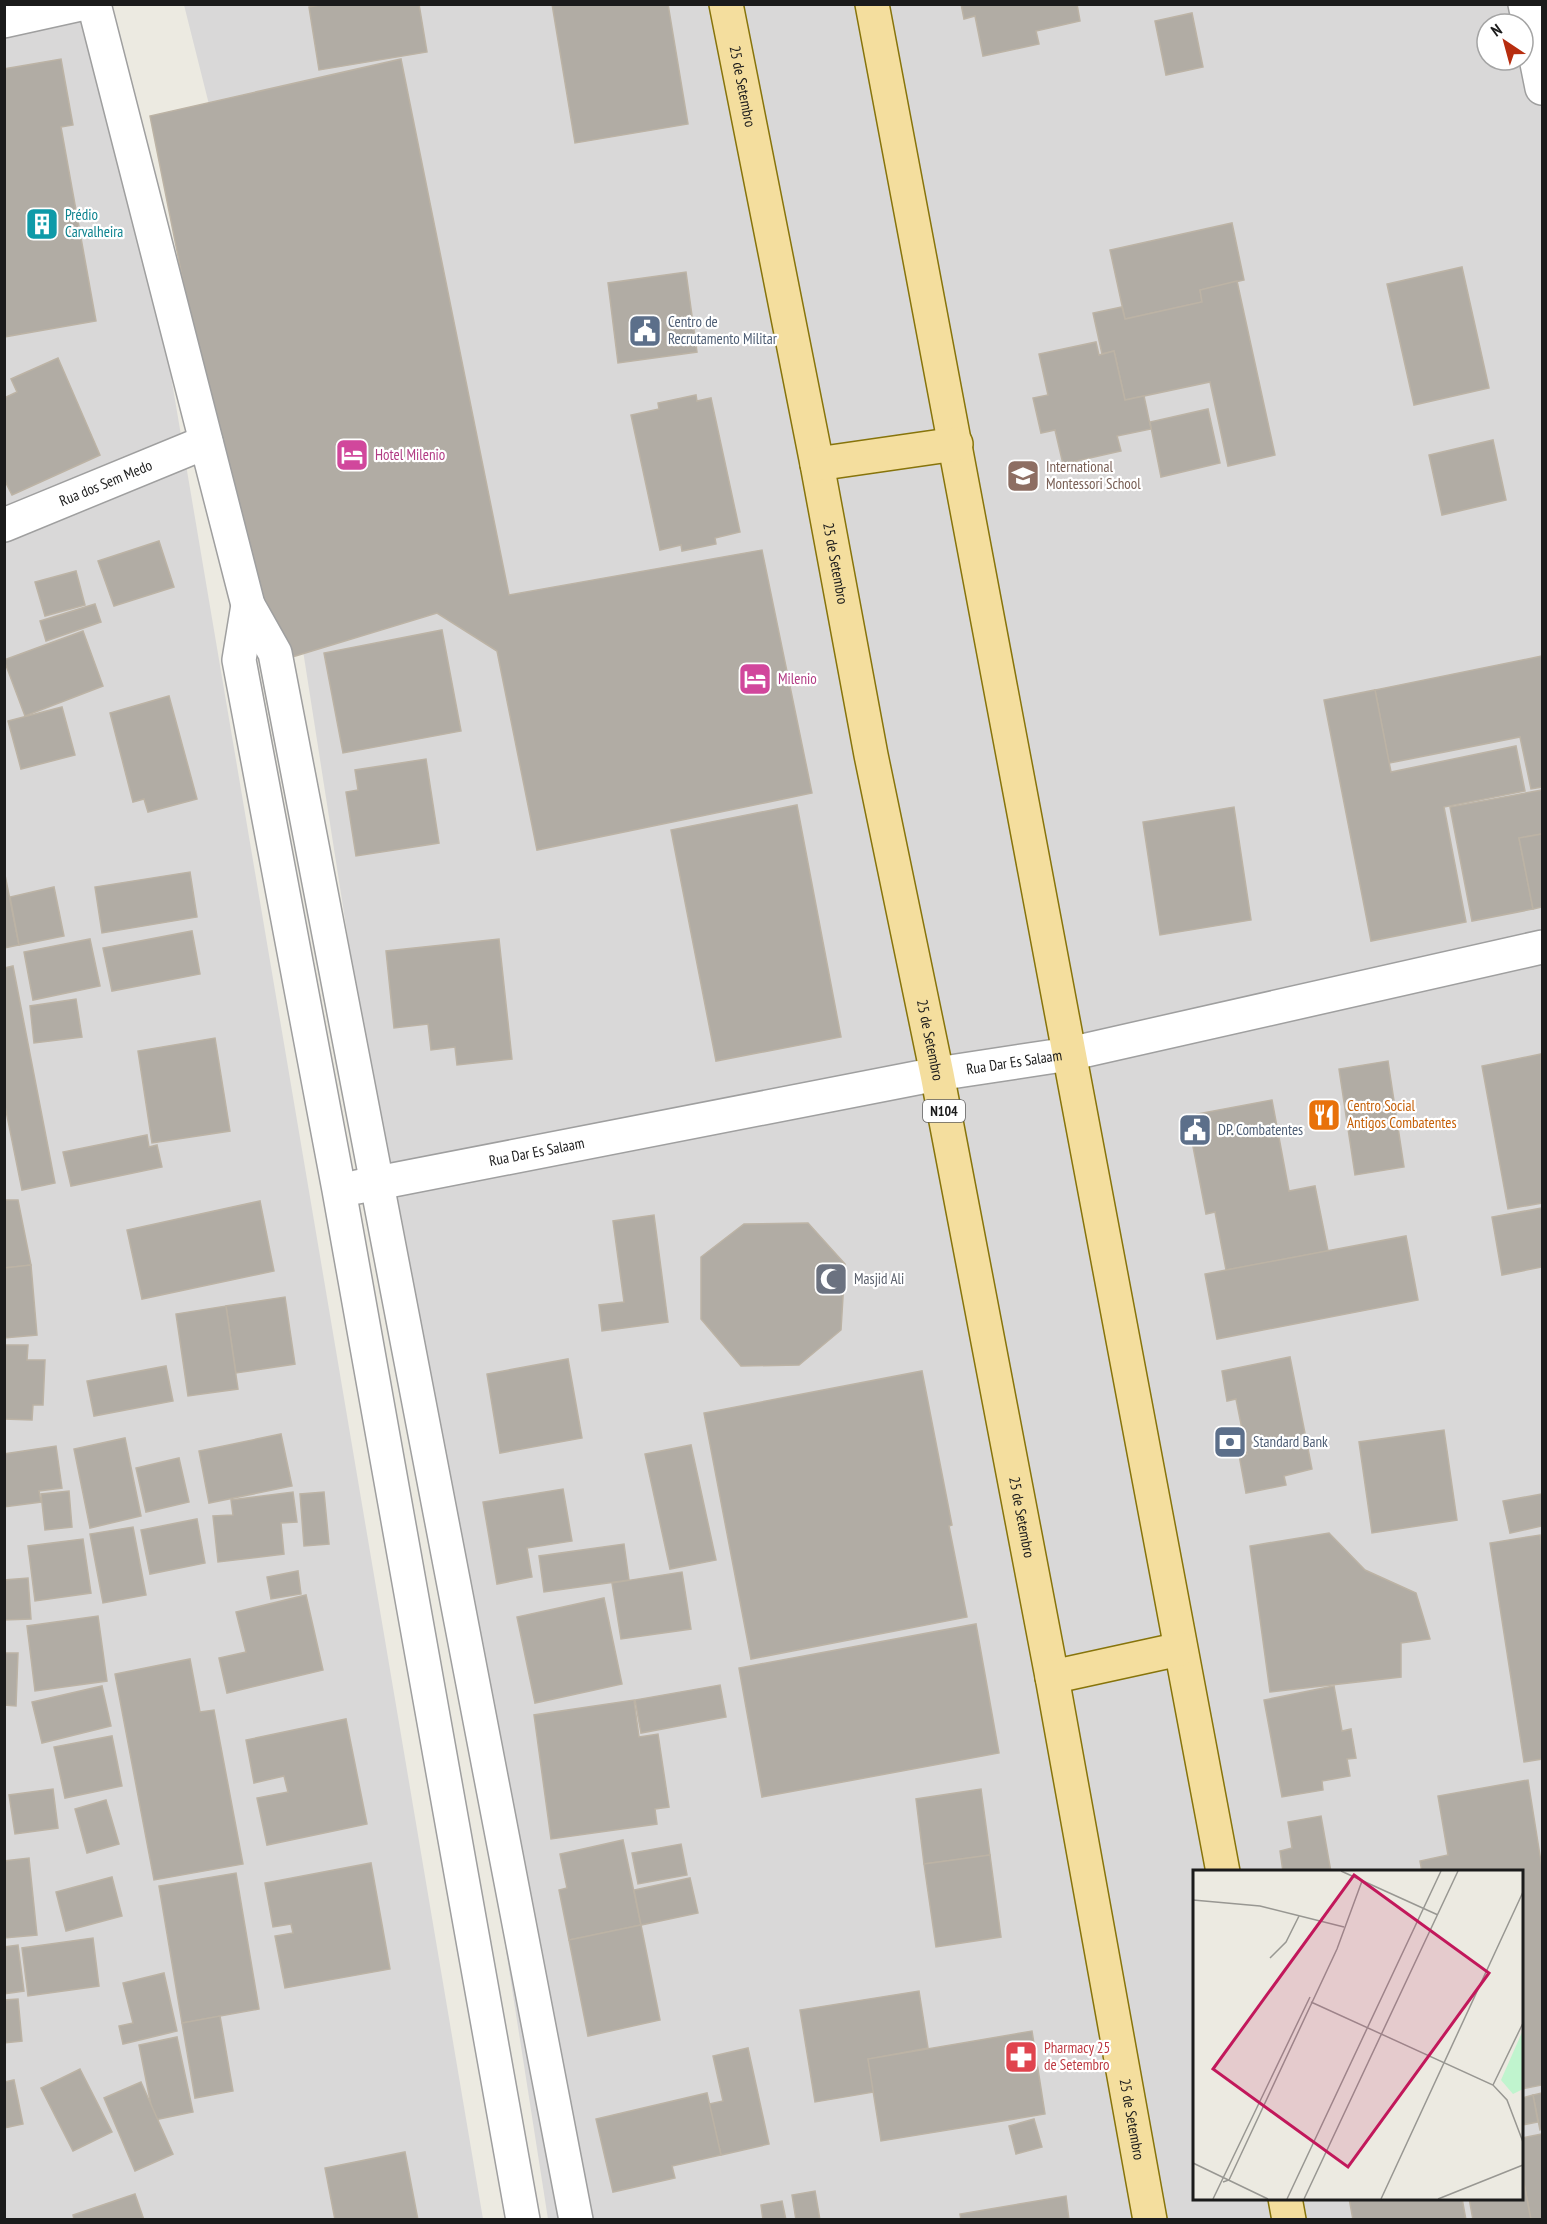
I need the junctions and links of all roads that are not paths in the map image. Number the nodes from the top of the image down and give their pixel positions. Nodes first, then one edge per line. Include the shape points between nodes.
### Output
1 (81, 4) edge
2 (94, 4) edge
3 (726, 4) edge
4 (872, 4) edge
5 (1525, 4) edge
6 (4, 21) edge
7 (1542, 87) edge
8 (206, 442) junction
9 (956, 444) junction
10 (817, 464) junction
11 (4, 525) edge
12 (248, 605) junction
13 (301, 785) junction
14 (264, 790) junction
15 (1542, 947) edge
16 (1069, 1054) junction
17 (937, 1074) junction
18 (377, 1183) junction
19 (339, 1190) junction
20 (1180, 1649) junction
21 (1052, 1677) junction
22 (1223, 1870) edge
23 (1285, 2200) edge
24 (523, 2220) edge
25 (576, 2220) edge
26 (1150, 2220) edge
27 (1289, 2220) edge

1 - 6 street
2 - 8 street
3 - 10 main road, 25 de Setembro / N104
4 - 9 main road
5 - 7 street
8 - 11 street, Rua dos Sem Medo
8 - 12 street
9 - 10 main road
9 - 16 main road
10 - 17 main road, 25 de Setembro / N104
12 - 13 street via 275,653
12 - 14 street via 239,660
13 - 14 street
13 - 18 street
14 - 19 street
15 - 16 street, Rua Dar Es Salaam
16 - 17 street, Rua Dar Es Salaam
16 - 20 main road
17 - 18 street, Rua Dar Es Salaam
17 - 21 main road, 25 de Setembro / N104
18 - 19 street, Rua Dar Es Salaam
18 - 25 street
19 - 24 street
20 - 21 main road
20 - 22 main road
21 - 26 main road, 25 de Setembro / N104
23 - 27 main road

